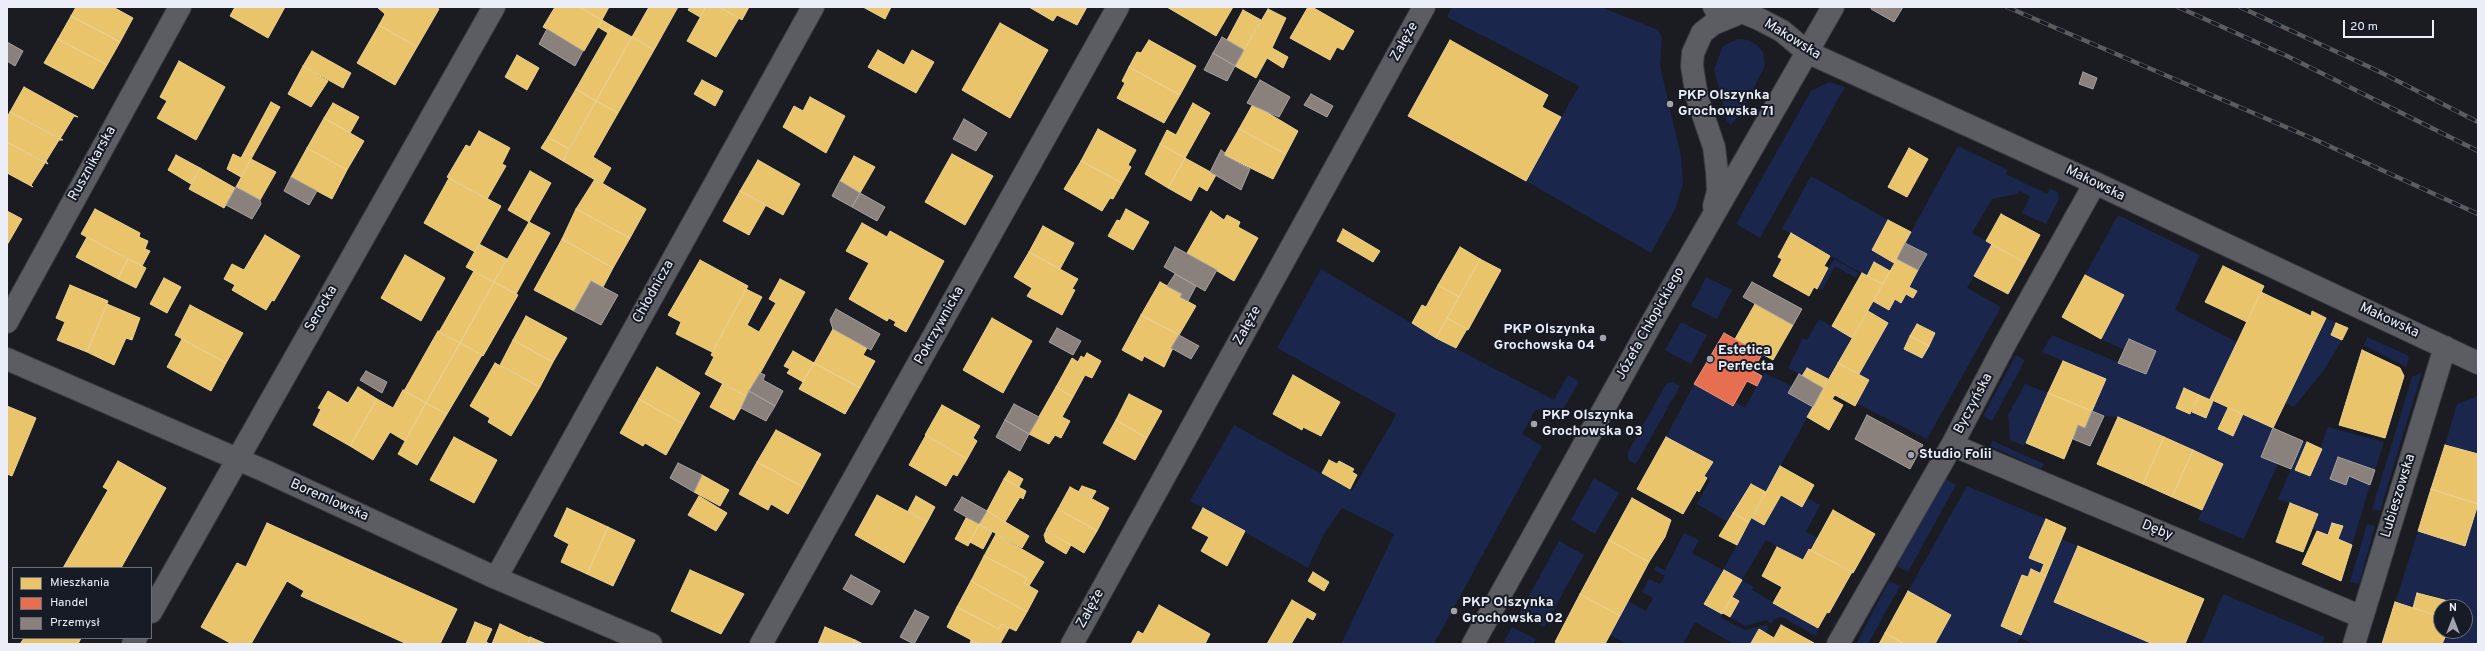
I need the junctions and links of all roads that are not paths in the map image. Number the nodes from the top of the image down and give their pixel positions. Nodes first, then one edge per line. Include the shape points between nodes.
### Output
1 (180, 7) edge
2 (494, 7) edge
3 (813, 7) edge
4 (1118, 7) edge
5 (1424, 7) edge
6 (1714, 7) edge
7 (1834, 7) edge
8 (1742, 12) junction
9 (1807, 52) junction
10 (2095, 182) junction
11 (1710, 220) junction
12 (7, 322) edge
13 (2445, 347) junction
14 (7, 359) edge
15 (2478, 363) edge
16 (1952, 445) junction
17 (237, 459) junction
18 (496, 578) junction
19 (152, 610) edge
20 (2362, 617) junction
21 (651, 644) edge
22 (761, 644) edge
23 (1072, 644) edge
24 (1473, 644) edge
25 (1838, 644) edge
26 (2354, 644) edge

1 - 12 street, Rusznikarska
2 - 17 street, Serocka
3 - 18 street, Chłodnicza
4 - 22 street, Pokrzywnicka
5 - 23 street, Załęże
6 - 8 street, Makowska
7 - 9 street, Józefa Chłopickiego
8 - 9 street, Makowska via 1782,31
8 - 11 street via 1713,24 1702,32 1693,53 1692,66 1697,97 1714,147 1717,172 1718,191
9 - 10 street, Makowska
9 - 11 street, Józefa Chłopickiego
10 - 13 street, Makowska
10 - 16 street, Byczyńska
11 - 24 street, Józefa Chłopickiego
13 - 15 street, Makowska
13 - 20 street, Lubieszowska
14 - 17 street, Boremlowska
16 - 20 street, Dęby
16 - 25 street, Byczyńska
17 - 18 street, Boremlowska
17 - 19 street, Serocka
18 - 21 street, Boremlowska
20 - 26 street, Lubieszowska

